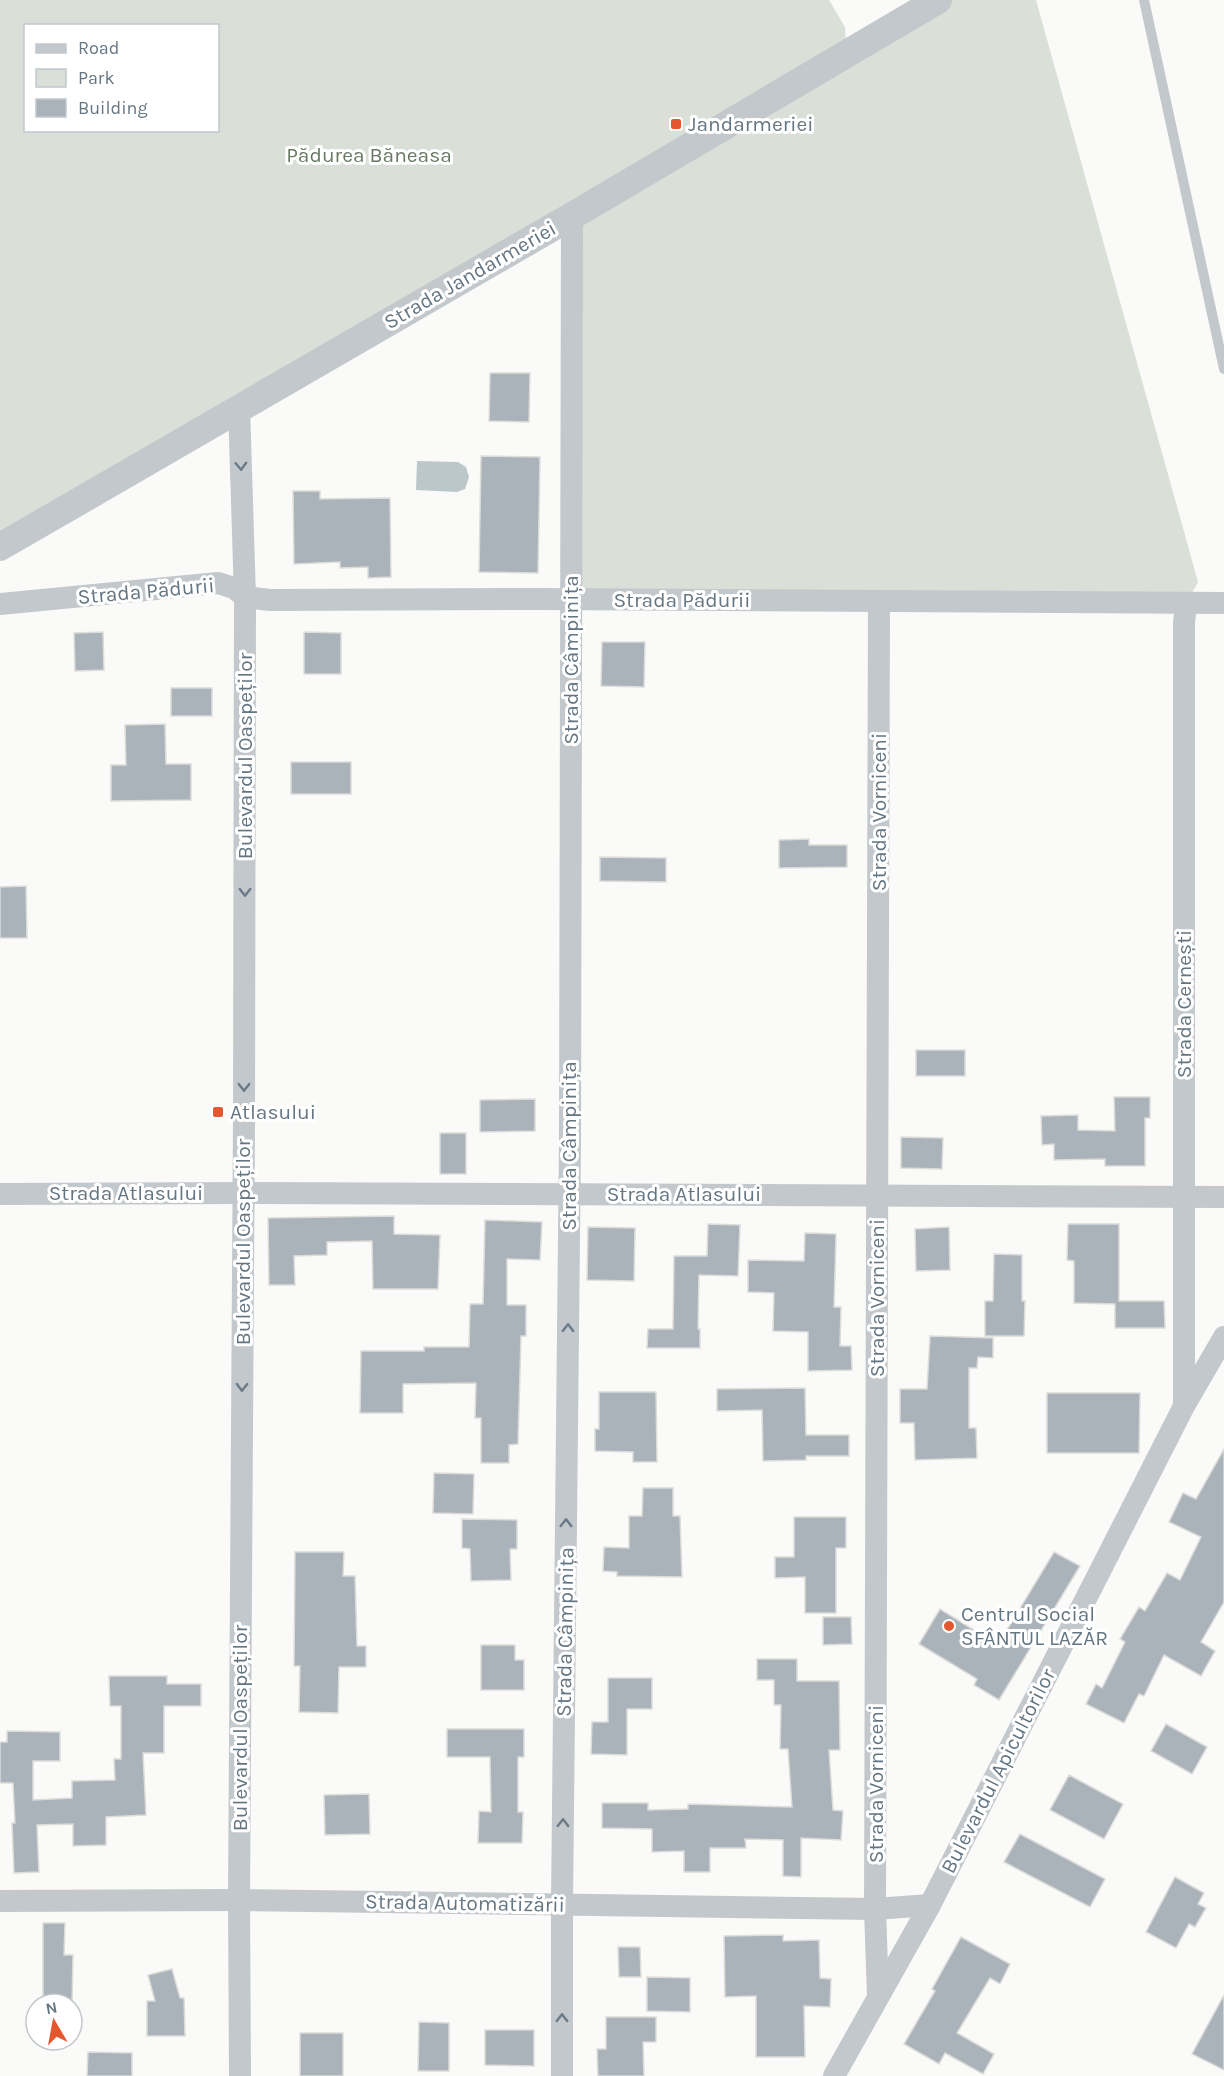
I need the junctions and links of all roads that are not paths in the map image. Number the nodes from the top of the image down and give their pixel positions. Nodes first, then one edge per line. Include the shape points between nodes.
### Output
1 (938, 0) edge
2 (1144, 0) edge
3 (572, 216) junction
4 (1224, 369) edge
5 (239, 407) junction
6 (0, 546) edge
7 (245, 597) junction
8 (571, 600) junction
9 (879, 601) junction
10 (1186, 603) junction
11 (1224, 603) edge
12 (0, 604) edge
13 (244, 1193) junction
14 (0, 1194) edge
15 (569, 1194) junction
16 (878, 1195) junction
17 (1184, 1197) junction
18 (1224, 1197) edge
19 (1224, 1337) edge
20 (1184, 1406) junction
21 (239, 1900) junction
22 (0, 1901) edge
23 (562, 1904) junction
24 (930, 1905) junction
25 (875, 1909) junction
26 (878, 1996) junction
27 (240, 2076) edge
28 (562, 2076) edge
29 (834, 2076) edge

1 - 3 street, Strada Jandarmeriei
2 - 4 lane
3 - 5 street, Strada Jandarmeriei
3 - 8 street, Strada Câmpinița
5 - 6 street, Strada Jandarmeriei
5 -> 7 street, Bulevardul Oaspeților
7 - 8 street, Strada Pădurii
7 - 12 street, Strada Pădurii via 218,583
7 -> 13 street, Bulevardul Oaspeților
8 - 9 street, Strada Pădurii
8 - 15 street, Strada Câmpinița
9 - 10 street, Strada Pădurii
9 - 16 street, Strada Vorniceni
10 - 11 street, Strada Pădurii
10 - 17 street, Strada Cernești
13 - 14 street, Strada Atlasului
13 - 15 street, Strada Atlasului
13 -> 21 street, Bulevardul Oaspeților
15 - 16 street, Strada Atlasului
23 -> 15 street, Strada Câmpinița
16 - 17 street, Strada Atlasului
16 - 25 street, Strada Vorniceni
17 - 18 street, Strada Atlasului
17 - 20 street, Strada Cernești
19 - 20 street, Bulevardul Apicultorilor
20 - 24 street, Bulevardul Apicultorilor
21 - 22 street, Strada Automatizării
21 - 23 street, Strada Automatizării
21 - 27 street, Bulevardul Oaspeților
23 - 25 street, Strada Automatizării
28 -> 23 street, Strada Câmpinița
24 - 25 street, Strada Automatizării
24 - 26 street, Bulevardul Apicultorilor
25 - 26 street, Strada Vorniceni
26 - 29 street, Bulevardul Apicultorilor

